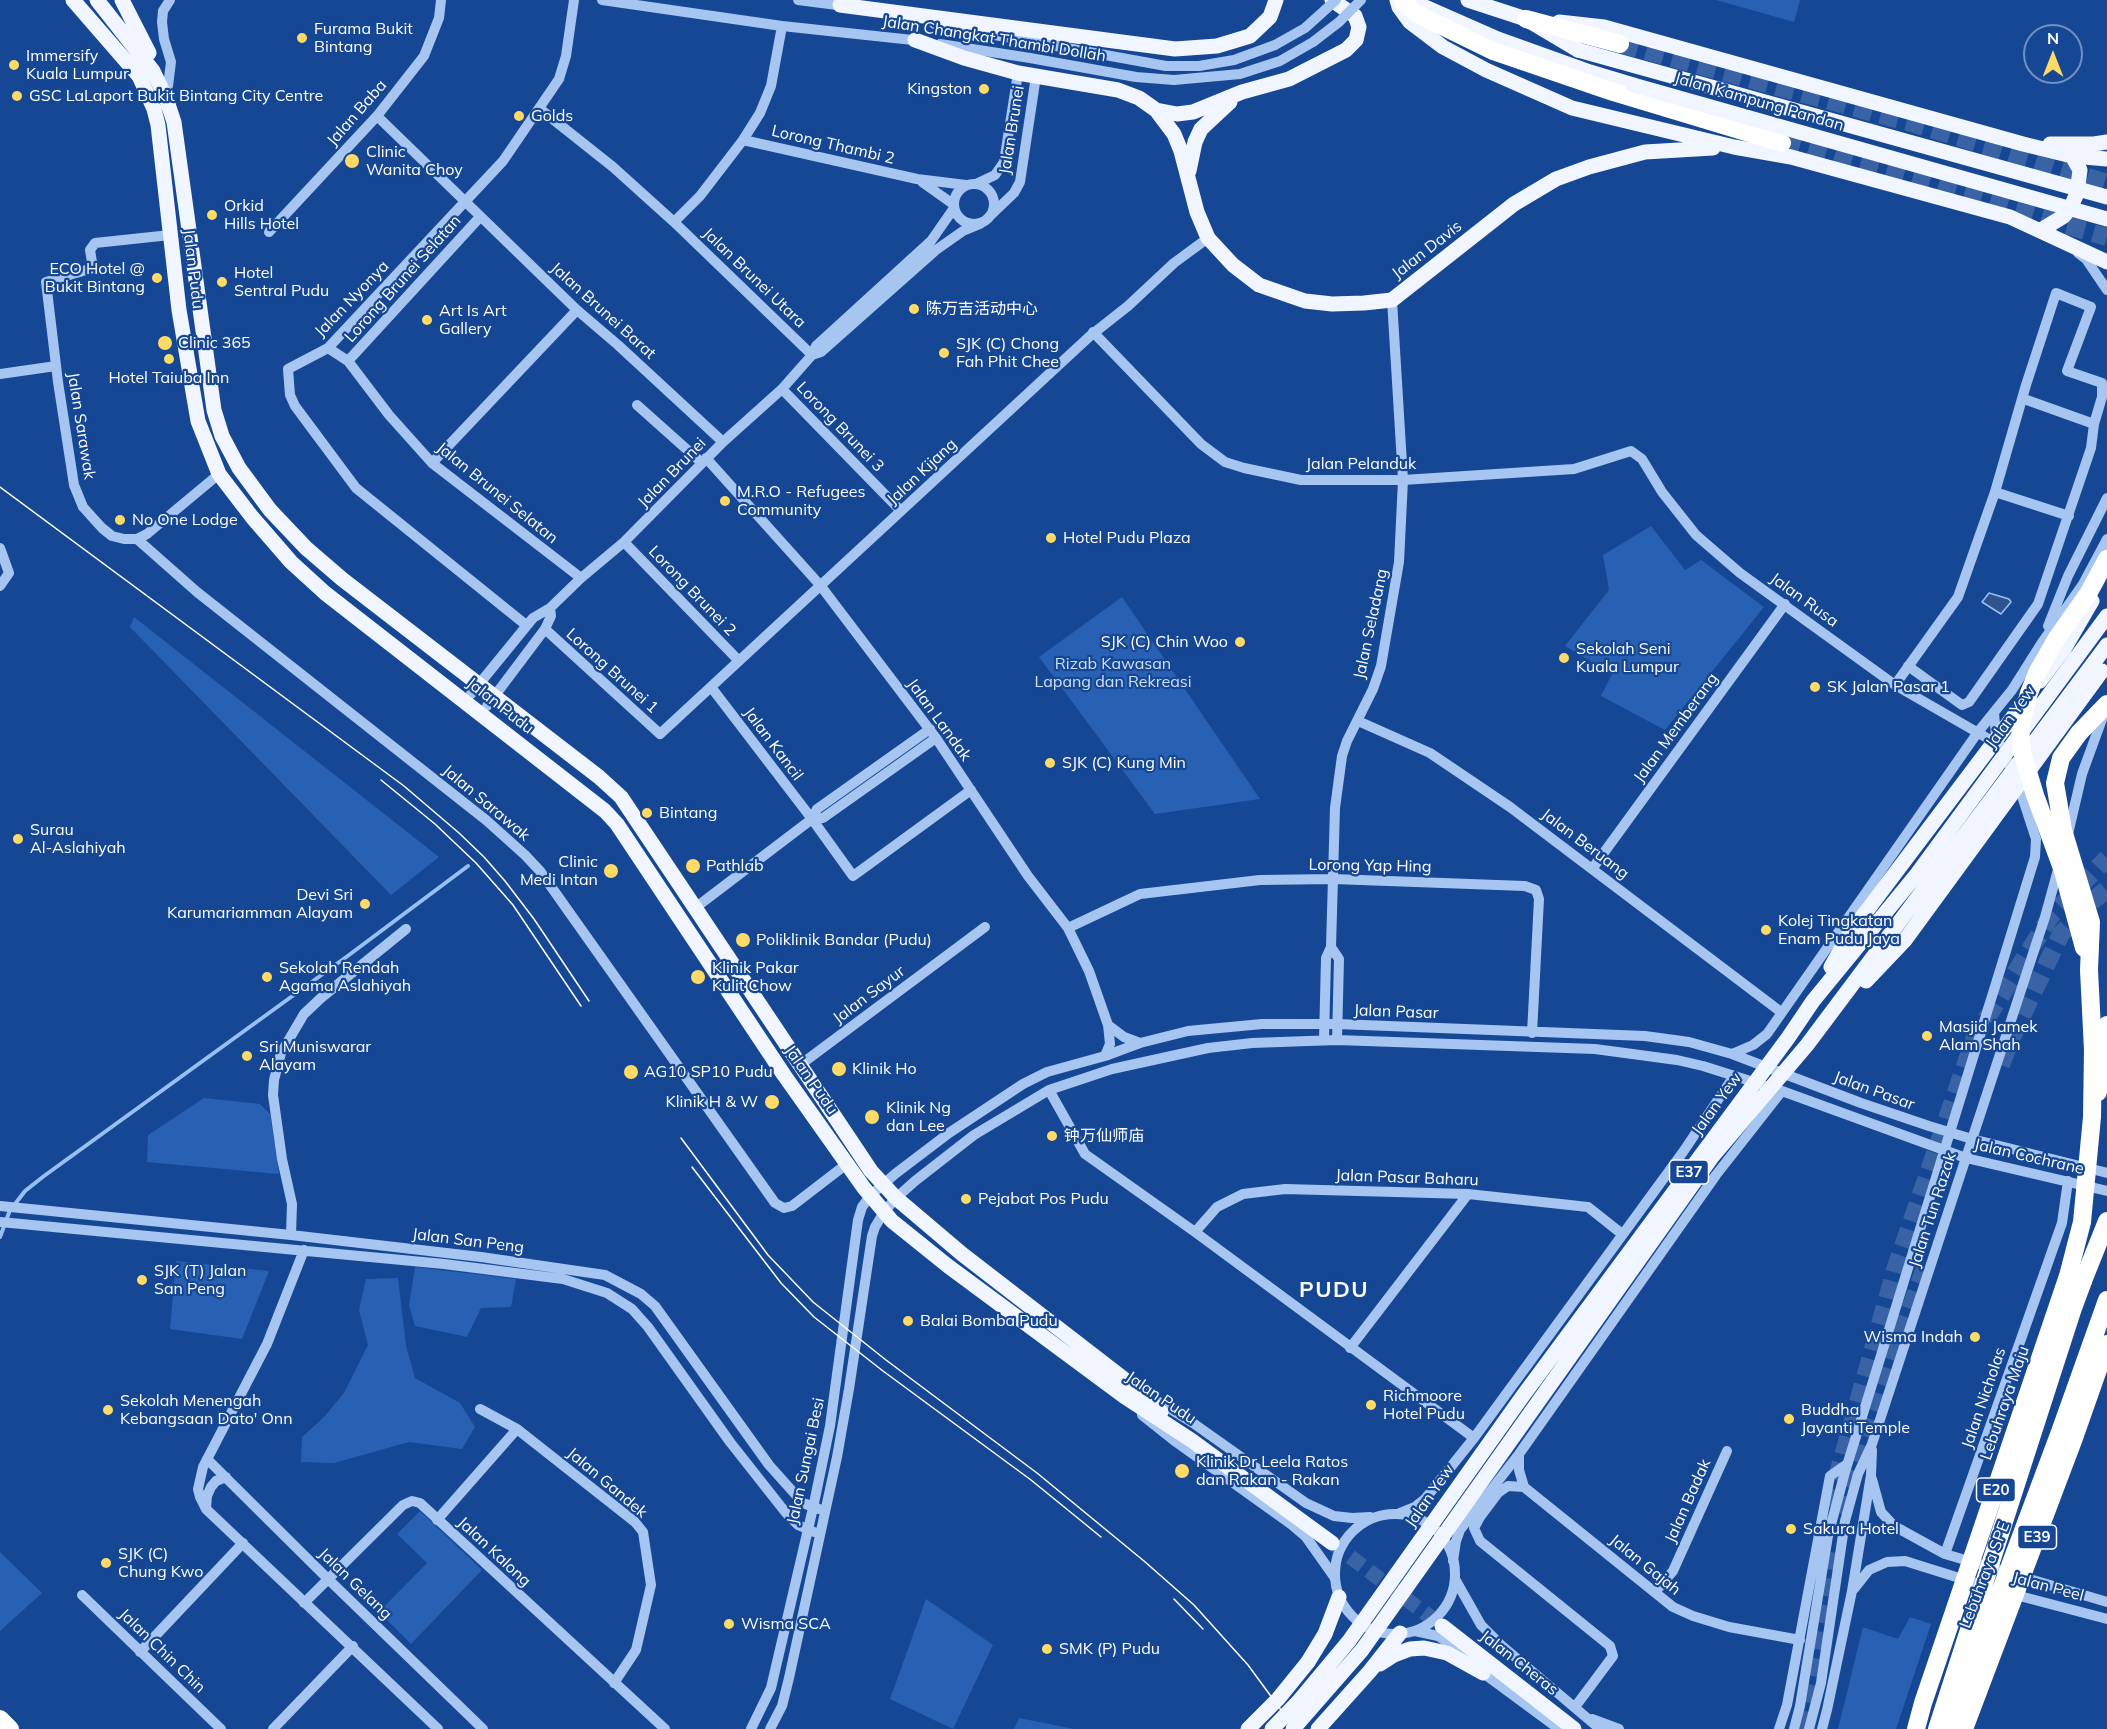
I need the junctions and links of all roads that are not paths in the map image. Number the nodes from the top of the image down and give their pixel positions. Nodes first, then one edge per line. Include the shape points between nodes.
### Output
1 (73, 0) edge
2 (97, 0) edge
3 (122, 0) edge
4 (170, 0) edge
5 (441, 0) edge
6 (574, 0) edge
7 (602, 0) edge
8 (798, 0) edge
9 (1276, 0) edge
10 (1334, 0) edge
11 (1361, 0) edge
12 (1397, 0) edge
13 (1402, 0) edge
14 (1409, 0) edge
15 (1468, 0) edge
16 (840, 5) junction
17 (1526, 19) junction
18 (782, 26) junction
19 (915, 40) junction
20 (1620, 44) tunnel mouth
21 (1018, 73) junction
22 (1035, 76) junction
23 (168, 86) junction
24 (1242, 92) junction
25 (540, 109) junction
26 (1156, 110) junction
27 (377, 116) junction
28 (174, 122) junction
29 (743, 140) junction
30 (2107, 142) edge
31 (1782, 143) tunnel mouth
32 (2023, 144) junction
33 (1734, 147) junction
34 (2072, 156) junction
35 (2107, 159) edge
36 (918, 179) junction
37 (1187, 179) junction
38 (971, 184) junction
39 (2107, 197) edge
40 (466, 201) junction
41 (953, 206) junction
42 (992, 215) junction
43 (480, 217) junction
44 (2107, 219) edge
45 (674, 222) junction
46 (980, 224) junction
47 (2041, 230) junction
48 (269, 232) dead end
49 (170, 235) junction
50 (1208, 238) junction
51 (2063, 240) junction
52 (931, 248) junction
53 (2107, 261) edge
54 (2107, 290) edge
55 (1392, 300) junction
56 (577, 310) junction
57 (1091, 334) junction
58 (328, 348) junction
59 (812, 355) junction
60 (348, 361) junction
61 (56, 366) junction
62 (0, 374) edge
63 (782, 389) junction
64 (2024, 399) junction
65 (637, 405) dead end
66 (2094, 424) junction
67 (723, 442) junction
68 (1642, 459) joint
69 (704, 461) junction
70 (432, 463) junction
71 (219, 474) junction
72 (1403, 480) junction
73 (1995, 492) junction
74 (2107, 498) edge
75 (902, 511) junction
76 (2069, 516) junction
77 (137, 538) junction
78 (2107, 539) edge
79 (624, 542) junction
80 (0, 548) edge
81 (2107, 560) edge
82 (2107, 576) edge
83 (581, 578) junction
84 (0, 585) edge
85 (820, 585) junction
86 (1785, 604) junction
87 (550, 608) junction
88 (2107, 616) edge
89 (526, 625) junction
90 (545, 629) junction
91 (372, 630) junction
92 (2043, 641) junction
93 (2107, 645) edge
94 (739, 661) junction
95 (1908, 666) junction
96 (2105, 668) edge
97 (1895, 685) junction
98 (711, 687) junction
99 (475, 690) junction
100 (491, 702) junction
101 (2107, 705) edge
102 (1994, 712) junction
103 (1358, 721) junction
104 (1978, 732) junction
105 (660, 734) joint
106 (933, 734) junction
107 (2001, 746) junction
108 (971, 789) junction
109 (591, 798) junction
110 (812, 819) junction
111 (1592, 869) junction
112 (1333, 879) junction
113 (695, 908) junction
114 (985, 927) dead end
115 (1068, 928) junction
116 (406, 929) dead end
117 (1331, 947) junction
118 (2089, 970) junction
119 (1813, 1001) junction
120 (1781, 1012) junction
121 (1323, 1024) junction
122 (1337, 1024) junction
123 (1108, 1025) junction
124 (2107, 1025) edge
125 (1532, 1033) junction
126 (1324, 1040) junction
127 (1337, 1040) junction
128 (1140, 1042) junction
129 (1807, 1045) junction
130 (1732, 1054) junction
131 (1105, 1056) junction
132 (800, 1065) junction
133 (1734, 1076) junction
134 (1049, 1090) junction
135 (1782, 1091) junction
136 (2092, 1117) junction
137 (1950, 1132) junction
138 (1972, 1139) junction
139 (1945, 1150) junction
140 (1683, 1152) junction
141 (1966, 1158) junction
142 (848, 1163) junction
143 (1718, 1173) junction
144 (2107, 1173) edge
145 (2067, 1181) junction
146 (883, 1184) junction
147 (2107, 1191) edge
148 (1468, 1194) junction
149 (870, 1196) junction
150 (896, 1198) junction
151 (0, 1206) edge
152 (884, 1212) junction
153 (2107, 1221) edge
154 (0, 1222) edge
155 (1195, 1232) junction
156 (291, 1235) junction
157 (1620, 1237) junction
158 (304, 1250) junction
159 (962, 1254) junction
160 (1653, 1265) junction
161 (948, 1266) junction
162 (2107, 1300) edge
163 (2107, 1344) edge
164 (1350, 1348) junction
165 (1129, 1391) junction
166 (480, 1409) dead end
167 (517, 1429) junction
168 (1474, 1438) junction
169 (1872, 1444) junction
170 (1727, 1451) dead end
171 (1519, 1454) junction
172 (207, 1459) junction
173 (1846, 1468) junction
174 (1871, 1475) junction
175 (226, 1478) junction
176 (1524, 1487) junction
177 (813, 1508) junction
178 (206, 1509) junction
179 (825, 1511) junction
180 (1400, 1513) junction
181 (1375, 1517) junction
182 (437, 1520) junction
183 (807, 1530) junction
184 (820, 1533) junction
185 (1332, 1542) tunnel mouth
186 (243, 1543) junction
187 (1945, 1554) junction
188 (1453, 1560) junction
189 (1335, 1578) junction
190 (328, 1579) junction
191 (1455, 1579) junction
192 (2050, 1585) junction
193 (1655, 1592) junction
194 (1852, 1592) junction
195 (82, 1595) dead end
196 (1339, 1597) junction
197 (2107, 1602) edge
198 (304, 1603) junction
199 (2044, 1604) junction
200 (2107, 1619) edge
201 (785, 1624) junction
202 (1442, 1626) tunnel mouth
203 (800, 1627) junction
204 (1408, 1632) junction
205 (1800, 1640) junction
206 (353, 1646) junction
207 (140, 1652) junction
208 (1370, 1671) junction
209 (1483, 1673) junction
210 (614, 1683) junction
211 (1575, 1707) junction
212 (1539, 1713) junction
213 (1586, 1718) junction
214 (0, 1719) edge
215 (10, 1729) edge
216 (221, 1729) edge
217 (273, 1729) edge
218 (438, 1729) edge
219 (483, 1729) edge
220 (665, 1729) edge
221 (751, 1729) edge
222 (770, 1729) edge
223 (1248, 1729) edge
224 (1272, 1729) edge
225 (1293, 1729) edge
226 (1318, 1729) edge
227 (1554, 1729) edge
228 (1559, 1729) edge
229 (1574, 1729) edge
230 (1600, 1729) edge
231 (1619, 1729) edge
232 (1779, 1729) edge
233 (1794, 1729) edge
234 (1809, 1729) edge
235 (1822, 1729) edge
236 (1916, 1729) edge
237 (1937, 1729) edge
238 (1949, 1729) edge
239 (1964, 1729) edge

1 - 49 main road, Jalan Pudu via 140,76 148,91 158,125
2 - 28 main road, Jalan Pudu via 153,72
3 - 23 main road
4 - 23 street via 162,22 171,62
5 - 27 street, Jalan Baba via 439,18 424,56
6 - 25 street, Jalan Nyonya via 566,56
7 - 18 street, Jalan Changkat Thambi Dollah
8 - 16 street, Jalan Changkat Thambi Dollah
9 - 16 main road via 1270,17 1250,36 1217,46 1175,49
10 - 16 street, Jalan Changkat Thambi Dollah, bridge via 1305,28 1275,45 1234,60 1199,66 1154,64
10 - 24 main road via 1355,16 1359,27 1356,40 1346,50 1289,79
11 - 19 street, Jalan Changkat Thambi Dollah, bridge via 1313,42 1280,61 1240,74 1174,80
12 - 33 main road via 1410,22 1443,47 1572,108
13 - 31 highway via 1415,13 1493,51
14 - 44 main road, Jalan Kampung Pandan, bridge via 1498,39 1590,72
15 - 17 main road, Jalan Kampung Pandan
17 - 20 highway
17 - 32 main road via 1588,24 1650,39
17 - 39 main road, Jalan Kampung Pandan, bridge via 1578,50
18 - 19 street, Jalan Changkat Thambi Dollah
18 - 29 street via 769,93
19 - 21 main road
21 - 22 main road
21 - 38 street, Jalan Brunei via 1004,162 995,175
22 - 26 main road via 1118,90
22 - 42 street, Jalan Brunei via 1020,182
23 - 28 main road
24 - 26 main road via 1193,112
24 - 37 main road via 1202,129
25 - 40 street, Jalan Nyonya via 503,161
25 - 45 street, Jalan Brunei Utara
26 - 37 main road, Jalan Davis via 1174,134
27 - 40 street, Jalan Brunei Barat
27 - 48 street, Jalan Baba
28 - 99 main road, Jalan Pudu via 214,410 229,450 270,510 306,548
29 - 36 street, Lorong Thambi 2
29 - 45 street via 700,196
30 - 32 main road
32 - 34 main road
33 - 47 main road via 1813,163 2010,217
33 - 55 main road, Jalan Davis via 1645,152 1556,179 1514,204
34 - 35 main road
34 - 47 main road via 2080,170 2078,193 2064,216
36 - 38 street, Lorong Thambi 2
36 - 41 street, Lorong Thambi 2
37 - 50 main road, Jalan Davis
38 - 41 street via 957,193
38 - 42 street via 989,189 993,195
40 - 43 street, Jalan Brunei Barat
40 - 58 street, Jalan Nyonya
41 - 46 street via 961,220
41 - 52 street, Jalan Brunei
42 - 46 street
43 - 56 street, Jalan Brunei Barat
43 - 60 street, Lorong Brunei Selatan
45 - 59 street, Jalan Brunei Utara
46 - 52 street, Jalan Brunei
47 - 51 main road
49 - 61 street, Jalan Sarawak via 95,243 90,250 93,268 46,282
49 - 71 main road, Jalan Pudu via 198,421
50 - 55 main road, Jalan Davis via 1258,285 1281,294 1332,304
50 - 57 street, Jalan Kijang
51 - 53 main road
51 - 54 street via 2086,259
52 - 59 street, Jalan Brunei via 816,346
55 - 72 street, Jalan Seladang
56 - 67 street, Jalan Brunei Barat
56 - 70 street
57 - 72 street, Jalan Pelanduk via 1201,444 1225,462 1301,480
57 - 75 street, Jalan Kijang
58 - 60 street, Jalan Brunei Selatan
58 - 89 street, Jalan Nyonya via 288,369 295,406 356,488
59 - 63 street, Jalan Brunei
60 - 70 street, Jalan Brunei Selatan
61 - 62 street
61 - 77 street, Jalan Sarawak via 74,484 82,507 112,536
63 - 67 street, Jalan Brunei
63 - 75 street, Lorong Brunei 3
64 - 66 street
64 - 66 street via 2056,293 2091,306 2067,371 2102,383
64 - 73 street
65 - 69 street, Jalan Landak
66 - 76 street via 2091,448
67 - 69 street, Jalan Brunei
68 - 72 street, Jalan Pelanduk via 1631,451 1574,469
68 - 86 street, Jalan Rusa via 1696,535 1740,573
69 - 79 street, Jalan Brunei
69 - 85 street, Jalan Landak
70 - 83 street, Jalan Brunei Selatan
71 - 77 street
71 - 91 main road, Jalan Pudu via 291,562
72 - 103 street, Jalan Seladang via 1399,562 1387,636 1381,666
73 - 76 street
73 - 95 street via 1958,597
74 - 92 street via 2068,576
75 - 85 street, Jalan Kijang
76 - 95 street via 2038,604 1969,702 1962,705
77 - 142 street, Jalan Sarawak via 203,597 486,820 540,871 775,1203 784,1208 792,1206
78 - 92 street via 2083,584
79 - 83 street, Jalan Brunei
79 - 94 street, Lorong Brunei 2
80 - 84 street via 9,573
81 - 118 highway, bridge via 2037,673 2019,737 2063,871
82 - 119 main road, bridge via 2064,650 1850,933
83 - 87 street, Jalan Brunei
85 - 94 street, Jalan Kijang
85 - 106 street, Jalan Landak
86 - 97 street, Jalan Rusa
86 - 111 street, Jalan Memberang
87 - 89 street, Jalan Brunei
87 - 90 street
88 - 119 main road, Jalan Yew / E37, bridge via 1917,874
89 - 99 street, Jalan Brunei
90 - 100 street
90 - 105 street, Lorong Brunei 1
91 - 99 main road via 414,649
91 - 109 main road, Jalan Pudu
92 - 102 street
93 - 129 main road, Jalan Yew / E37, bridge
94 - 98 street, Jalan Kijang
95 - 97 street
96 - 129 main road, bridge via 1905,940
97 - 104 street, Jalan Rusa
98 - 105 street, Jalan Kijang
98 - 110 street, Jalan Kancil
99 - 100 main road, Jalan Pudu
100 - 109 main road via 585,783
100 - 113 main road, Jalan Pudu via 599,777 621,797
101 - 118 highway, bridge via 2061,758 2055,783 2063,830 2091,922
101 - 138 street, Jalan Tun Razak via 2082,774 2045,917
102 - 104 street
102 - 107 street, Jalan Tun Razak via 1994,730
103 - 111 street, Jalan Beruang via 1430,753
103 - 112 street, Jalan Seladang via 1342,756 1335,808
104 - 107 street
104 - 120 street
106 - 108 street, Jalan Landak
106 - 110 street via 823,818
107 - 137 street, Jalan Tun Razak via 2028,809 2037,849
108 - 110 street, Jalan Kancil via 853,876
108 - 115 street, Jalan Landak via 1028,876
109 - 142 main road, Jalan Pudu via 617,824 784,1075
110 - 113 street
111 - 120 street, Jalan Beruang
112 - 115 street, Lorong Yap Hing via 1260,880 1140,894
112 - 117 street, Jalan Seladang
112 - 125 street, Lorong Yap Hing via 1522,885 1536,890 1539,899
113 - 132 main road, Jalan Pudu
114 - 132 street, Jalan Sayur
115 - 123 street, Jalan Landak via 1089,971
116 - 156 street via 304,1014 281,1053 273,1095 292,1204
117 - 121 street, Jalan Seladang via 1326,958
117 - 122 street, Jalan Seladang via 1339,959
118 - 136 highway, bridge
119 - 224 main road, Jalan Yew / E37, bridge via 1522,1397 1349,1641
120 - 130 street via 1767,1034
121 - 122 street, Jalan Pasar
121 - 126 street, Jalan Seladang
121 - 128 street, Jalan Pasar via 1223,1027
122 - 125 street, Jalan Pasar
122 - 127 street, Jalan Seladang
123 - 128 street via 1124,1037
123 - 131 street, Jalan Landak via 1110,1044
124 - 136 highway, bridge
125 - 130 street, Jalan Pasar via 1645,1036 1689,1042
126 - 127 street, Jalan Pasar
126 - 134 street, Jalan Pasar via 1208,1048 1112,1069
127 - 133 street, Jalan Pasar via 1595,1049 1677,1060
128 - 131 street, Jalan Pasar
129 - 225 main road, Jalan Yew / E37, bridge via 1712,1157 1362,1650
130 - 137 street, Jalan Pasar
131 - 146 street, Jalan Pasar via 1047,1072 1023,1084 949,1133
132 - 146 main road, Jalan Pudu
133 - 135 street, Jalan Pasar
133 - 140 street, Jalan Yew
134 - 150 street, Jalan Pasar via 974,1135
134 - 155 street via 1085,1154
135 - 139 street, Jalan Pasar
135 - 143 street
136 - 236 highway, Lebuhraya Maju / E20, bridge via 2082,1222 2073,1259
137 - 138 street, Jalan Cochrane
137 - 139 street, Jalan Tun Razak
138 - 141 street, Jalan Tun Razak
138 - 144 street, Jalan Cochrane
139 - 141 street, Jalan Cochrane
139 - 173 street, Jalan Tun Razak
140 - 143 street via 1705,1157 1717,1165
140 - 157 street, Jalan Yew
141 - 145 street, Jalan Cochrane
141 - 169 street, Jalan Tun Razak
142 - 149 main road, Jalan Pudu
143 - 160 street
145 - 147 street, Jalan Cochrane
145 - 187 street, Jalan Nicholas via 2062,1223
146 - 149 street, Jalan Pasar
146 - 150 main road, Jalan Pudu
148 - 155 street, Jalan Pasar Baharu via 1285,1189 1243,1194 1217,1207
148 - 157 street, Jalan Pasar Baharu via 1588,1208
148 - 164 street
149 - 152 main road, Jalan Pudu
149 - 177 street, Jalan Sungai Besi via 858,1220 830,1426
150 - 152 street, Jalan Pasar
150 - 159 main road, Jalan Pudu
151 - 156 street, Jalan San Peng
152 - 161 main road, Jalan Pudu
152 - 179 street, Jalan Sungai Besi via 872,1236 844,1425
153 - 237 highway, Lebuhraya Maju / E20, bridge via 2073,1308
154 - 158 street, Jalan San Peng
155 - 164 street
156 - 177 street, Jalan San Peng via 597,1273 621,1282 656,1306 769,1465 803,1503
157 - 160 street, Jalan Pasar Baharu via 1650,1255
157 - 168 street, Jalan Yew
158 - 172 street via 267,1344
158 - 183 street, Jalan San Peng via 563,1279 607,1293 632,1309 792,1520
159 - 161 main road
159 - 165 main road, Jalan Pudu
160 - 171 street
161 - 165 main road, Jalan Pudu
162 - 238 highway, Lebuhraya SPE / E39, bridge
163 - 239 highway, E39, bridge
164 - 168 street
165 - 181 street via 1193,1423 1313,1507 1334,1516
165 - 185 main road, Jalan Pudu
165 - 189 street via 1146,1419 1306,1537
166 - 167 street, Jalan Gandek
167 - 182 street
167 - 210 street, Jalan Gandek via 643,1532 651,1585 636,1650
168 - 180 street, Jalan Yew via 1425,1499
169 - 174 street
169 - 234 street, Jalan Tun Razak via 1858,1474 1845,1521 1821,1683
170 - 193 street, Jalan Badak via 1673,1571
171 - 176 street
171 - 188 street via 1460,1530
172 - 175 street, Jalan Gelang
172 - 178 street via 198,1489
173 - 205 street via 1830,1476
173 - 233 street, Jalan Tun Razak via 1828,1536
174 - 187 street, Jalan Peel via 1881,1512 1894,1526
174 - 194 street
175 - 178 street via 211,1487
175 - 190 street, Jalan Gelang
176 - 193 street, Jalan Gajah
176 - 211 street via 1508,1486 1498,1493 1474,1528 1480,1541 1610,1646 1613,1656
177 - 179 street, Jalan San Peng
177 - 183 street, Jalan Sungai Besi
178 - 186 street
179 - 184 street, Jalan Sungai Besi
180 - 181 street
180 - 188 street via 1431,1526 1448,1546
181 - 189 street via 1352,1530 1342,1542
182 - 190 street, Jalan Kalong via 420,1503 403,1505
182 - 210 street, Jalan Kalong
183 - 184 street, Jalan San Peng
183 - 201 street, Jalan Sungai Besi
184 - 203 street, Jalan Sungai Besi
186 - 198 street
186 - 207 street
187 - 192 street, Jalan Peel
188 - 191 street
189 - 196 street
190 - 198 street, Jalan Kalong
190 - 219 street, Jalan Gelang
191 - 204 street via 1449,1604 1441,1614 1429,1624
191 - 211 street via 1481,1625
192 - 197 street, Jalan Peel
192 - 199 street
193 - 205 street, Jalan Gajah via 1693,1617
194 - 199 street, Jalan Peel via 1869,1570 1887,1562 1905,1561
194 - 235 street
195 - 207 street, Jalan Chin Chin
196 - 204 street via 1363,1625 1381,1632
196 - 223 main road, bridge via 1325,1634 1308,1662
198 - 206 street
199 - 200 street, Jalan Peel
201 - 203 street
201 - 221 street, Jalan Sungai Besi via 771,1688
202 - 229 main road, Jalan Cheras
203 - 222 street, Jalan Sungai Besi via 782,1706
204 - 208 main road
204 - 209 street via 1438,1636
205 - 232 street
206 - 217 street
206 - 218 street
207 - 216 street, Jalan Chin Chin
208 - 209 main road via 1394,1655 1424,1648 1447,1653
208 - 226 main road
209 - 212 street
210 - 220 street, Jalan Kalong
211 - 213 street
212 - 227 street
212 - 228 street
213 - 230 street
213 - 231 street
214 - 215 highway

